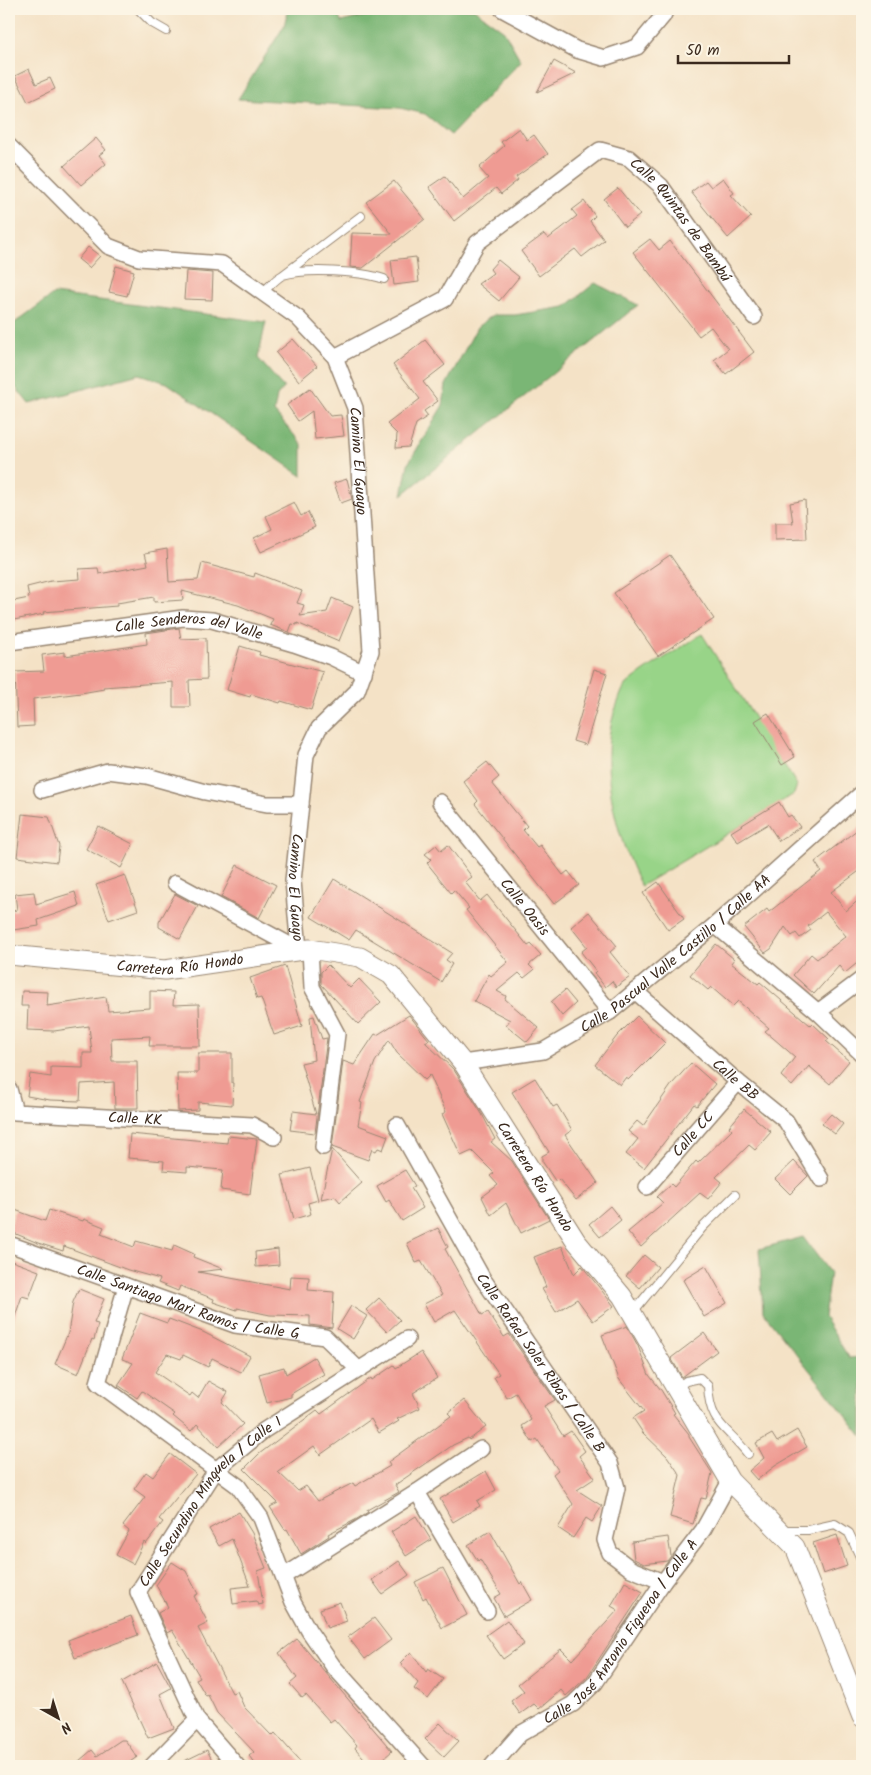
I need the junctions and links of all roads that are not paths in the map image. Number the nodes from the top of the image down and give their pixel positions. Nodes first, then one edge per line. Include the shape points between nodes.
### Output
1 (138, 9) edge
2 (502, 9) edge
3 (666, 9) edge
4 (166, 31) dead end
5 (9, 146) edge
6 (361, 216) dead end
7 (281, 276) junction
8 (384, 279) dead end
9 (262, 293) junction
10 (754, 317) dead end
11 (335, 358) junction
12 (9, 642) edge
13 (364, 673) junction
14 (42, 790) dead end
15 (862, 793) edge
16 (440, 802) dead end
17 (301, 804) junction
18 (175, 883) dead end
19 (715, 925) junction
20 (305, 949) junction
21 (9, 955) edge
22 (862, 979) edge
23 (635, 991) junction
24 (610, 1012) junction
25 (818, 1012) junction
26 (862, 1054) edge
27 (463, 1063) junction
28 (738, 1082) junction
29 (9, 1089) edge
30 (397, 1125) dead end
31 (274, 1137) dead end
32 (322, 1147) dead end
33 (821, 1179) dead end
34 (647, 1187) dead end
35 (735, 1195) dead end
36 (9, 1244) edge
37 (126, 1286) junction
38 (632, 1313) junction
39 (407, 1339) dead end
40 (358, 1369) junction
41 (676, 1388) junction
42 (481, 1449) dead end
43 (748, 1454) dead end
44 (216, 1470) junction
45 (730, 1481) junction
46 (417, 1492) junction
47 (778, 1530) junction
48 (862, 1561) edge
49 (284, 1576) junction
50 (663, 1582) junction
51 (487, 1611) dead end
52 (862, 1717) edge
53 (196, 1720) junction
54 (152, 1766) edge
55 (237, 1766) edge
56 (423, 1766) edge
57 (492, 1766) edge

1 - 4 lane
2 - 3 street via 577,50 604,58 637,47
5 - 9 street, Camino El Guayo via 108,246 139,258 222,264
6 - 7 lane
7 - 8 lane via 348,272
7 - 9 lane
9 - 11 street, Camino El Guayo via 298,318
10 - 11 street, Calle Quintas de Bambú via 661,186 629,158 600,150 478,243 445,299
11 - 13 street, Camino El Guayo via 355,408 371,652
12 - 13 street, Calle Senderos del Valle via 183,618 212,620 294,644
13 - 17 street, Camino El Guayo via 358,691 319,728 306,755
14 - 17 street via 108,771 147,776 267,804
15 - 19 street, Calle Pascual Valle Castillo / Calle AA
16 - 24 street, Calle Oasis
17 - 20 street, Camino El Guayo via 293,881
18 - 20 street
19 - 23 street, Calle Pascual Valle Castillo / Calle AA
19 - 25 street
20 - 21 street, Carretera Río Hondo via 165,970
20 - 27 street, Carretera Río Hondo via 360,957 391,974
20 - 32 street, Camino El Guayo via 312,987 337,1034
22 - 25 street
23 - 24 street, Calle Pascual Valle Castillo / Calle AA
23 - 28 street, Calle BB
24 - 27 street, Calle Pascual Valle Castillo / Calle AA via 543,1051
25 - 26 street
27 - 38 street, Carretera Río Hondo via 576,1241 622,1296
28 - 33 street, Calle BB via 786,1121
28 - 34 street, Calle CC
29 - 31 street, Calle KK via 16,1112 252,1125
30 - 50 street, Calle Rafael Soler Ribas / Calle B via 483,1279 610,1462 617,1488 605,1540 610,1552 631,1569
35 - 38 lane via 702,1228
36 - 37 street, Calle Santiago Mari Ramos / Calle G
37 - 40 street, Calle Santiago Mari Ramos / Calle G via 234,1325 325,1337
37 - 44 street via 98,1383
38 - 41 street, Carretera Río Hondo
39 - 40 street, Calle Secundino Minguela / Calle I
40 - 44 street, Calle Secundino Minguela / Calle I via 263,1431
41 - 43 lane via 686,1381 700,1378 708,1386 714,1416
41 - 45 street, Carretera Río Hondo
42 - 46 street
44 - 49 street via 238,1486 261,1518
44 - 53 street, Calle Secundino Minguela / Calle I via 138,1592
45 - 47 street, Carretera Río Hondo
45 - 50 street, Calle José Antonio Figueroa / Calle A via 703,1530
46 - 49 street
46 - 51 street
47 - 48 lane via 808,1530 834,1524 849,1532
47 - 52 street, Carretera Río Hondo via 795,1547
49 - 56 street via 293,1602 333,1666
50 - 57 street, Calle José Antonio Figueroa / Calle A via 595,1683 573,1704 520,1734
53 - 54 street
53 - 55 street, Calle Secundino Minguela / Calle I

